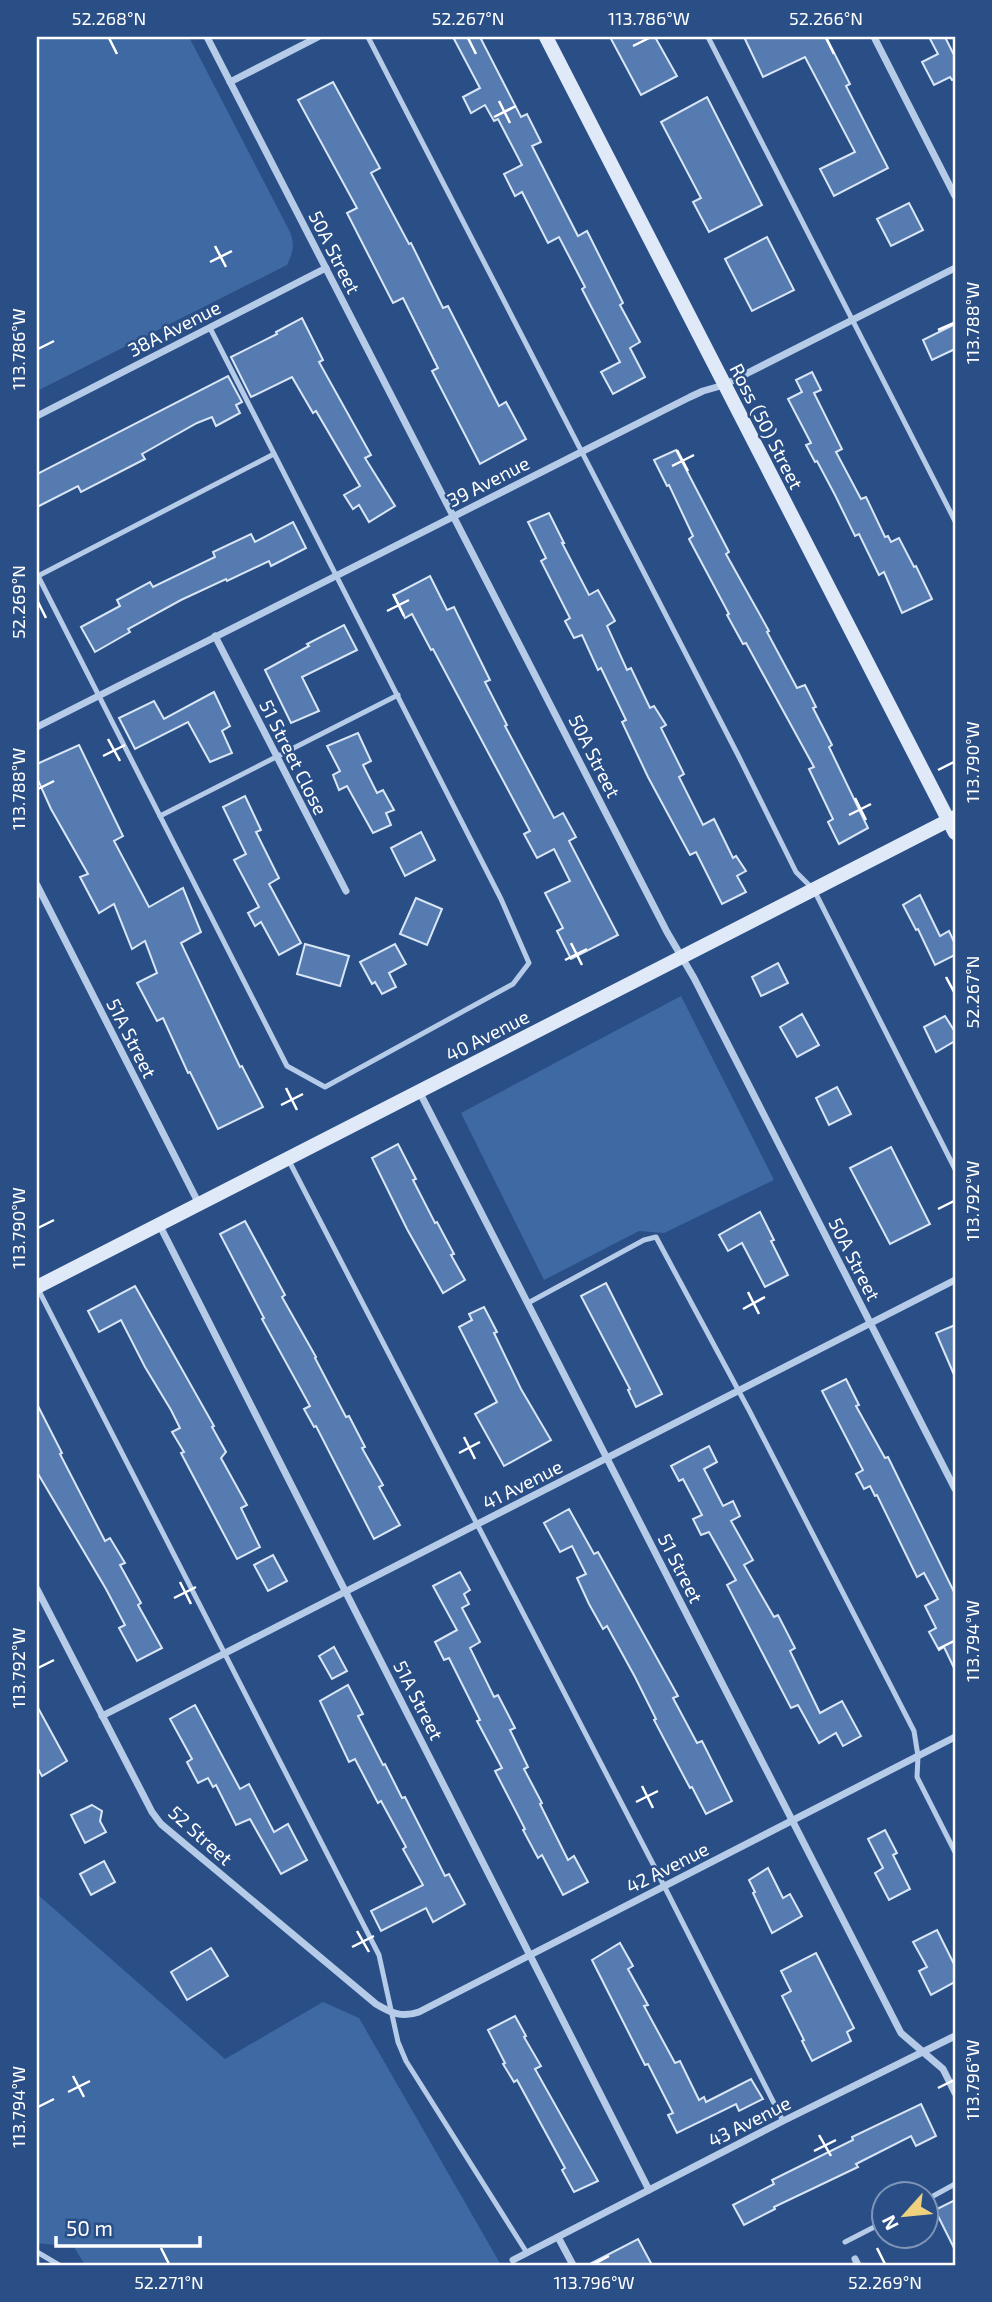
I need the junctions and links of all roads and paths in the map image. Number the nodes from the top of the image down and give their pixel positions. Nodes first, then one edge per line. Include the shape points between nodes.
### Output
1 (207, 37) edge
2 (318, 37) edge
3 (368, 37) edge
4 (546, 37) edge
5 (708, 37) edge
6 (874, 37) edge
7 (230, 82) junction
8 (955, 196) edge
9 (326, 268) junction
10 (955, 268) edge
11 (852, 320) junction
12 (210, 328) junction
13 (724, 385) junction
14 (37, 416) edge
15 (581, 452) junction
16 (274, 454) junction
17 (454, 516) junction
18 (955, 521) edge
19 (37, 575) edge
20 (336, 575) junction
21 (215, 636) junction
22 (99, 695) junction
23 (398, 695) junction
24 (37, 727) edge
25 (276, 758) junction
26 (160, 816) junction
27 (953, 823) edge
28 (37, 886) edge
29 (814, 890) junction
30 (346, 891) dead end
31 (681, 957) junction
32 (419, 1091) junction
33 (288, 1158) junction
34 (955, 1169) edge
35 (199, 1204) junction
36 (159, 1224) junction
37 (955, 1280) edge
38 (37, 1287) edge
39 (528, 1303) junction
40 (871, 1324) junction
41 (739, 1391) junction
42 (607, 1458) junction
43 (955, 1489) edge
44 (478, 1524) junction
45 (37, 1589) edge
46 (345, 1591) junction
47 (225, 1653) junction
48 (102, 1716) junction
49 (955, 1737) edge
50 (918, 1756) junction
51 (792, 1821) junction
52 (955, 1852) edge
53 (664, 1886) junction
54 (531, 1954) junction
55 (391, 2013) junction
56 (955, 2036) edge
57 (923, 2053) junction
58 (955, 2093) edge
59 (783, 2121) junction
60 (649, 2190) junction
61 (870, 2229) edge
62 (558, 2237) junction
63 (845, 2242) dead end
64 (37, 2252) edge
65 (527, 2253) junction
66 (513, 2260) dead end
67 (59, 2265) edge
68 (573, 2265) edge

1 - 7 street, 50A Street
2 - 7 street
3 - 15 lane
4 - 13 street, Ross (50) Street
5 - 11 lane
6 - 8 street
7 - 9 street, 50A Street
9 - 12 street, 38A Avenue
9 - 17 street, 50A Street
10 - 11 street, 39 Avenue
11 - 13 street, 39 Avenue
11 - 18 lane
12 - 14 street, 38A Avenue
12 - 16 lane
13 - 15 street, 39 Avenue
13 - 27 street, Ross (50) Street
15 - 17 street, 39 Avenue
15 - 29 lane via 796,872
16 - 19 lane
16 - 20 lane
17 - 20 street, 39 Avenue
17 - 31 street, 50A Street
19 - 22 lane
20 - 21 street, 39 Avenue
20 - 23 lane
21 - 22 street, 39 Avenue
21 - 25 street, 51 Street Close
22 - 24 street, 39 Avenue
22 - 26 lane
23 - 25 lane
23 - 26 lane via 529,962 513,984 325,1087 287,1066
25 - 26 lane
25 - 30 street, 51 Street Close
27 - 29 street, 40 Avenue
28 - 35 street, 51A Street
29 - 31 street, 40 Avenue
29 - 34 lane
31 - 32 street, 40 Avenue
31 - 40 street, 50A Street
32 - 33 street, 40 Avenue
32 - 39 street, 51 Street
33 - 35 street, 40 Avenue
33 - 44 lane
35 - 36 street, 40 Avenue
36 - 38 street, 40 Avenue
36 - 46 street, 51A Street
37 - 40 street, 41 Avenue
38 - 47 lane
39 - 41 lane via 656,1237
39 - 42 street, 51 Street
40 - 41 street, 41 Avenue
40 - 43 street, 50A Street
41 - 42 street, 41 Avenue
41 - 50 lane via 914,1731
42 - 44 street, 41 Avenue
42 - 51 street, 51 Street
44 - 46 street, 41 Avenue
44 - 53 lane
45 - 48 street, 52 Street
46 - 47 street, 41 Avenue
46 - 54 street, 51A Street
47 - 48 street, 41 Avenue
47 - 55 lane via 379,1955
48 - 55 street, 52 Street via 161,1824
49 - 50 street, 42 Avenue
50 - 51 street, 42 Avenue
50 - 52 lane via 917,1777
51 - 53 street, 42 Avenue
51 - 57 street, 51 Street via 901,2033
53 - 54 street, 42 Avenue
53 - 59 lane
54 - 55 street, 42 Avenue via 419,2012
54 - 60 street, 51A Street
55 - 65 lane via 406,2061
56 - 57 street, 43 Avenue
57 - 58 street, 51 Street via 943,2069
57 - 59 street, 43 Avenue
59 - 60 street, 43 Avenue
60 - 62 street, 43 Avenue
61 - 63 lane
62 - 65 street, 43 Avenue
62 - 68 street
64 - 67 lane
65 - 66 street, 43 Avenue

